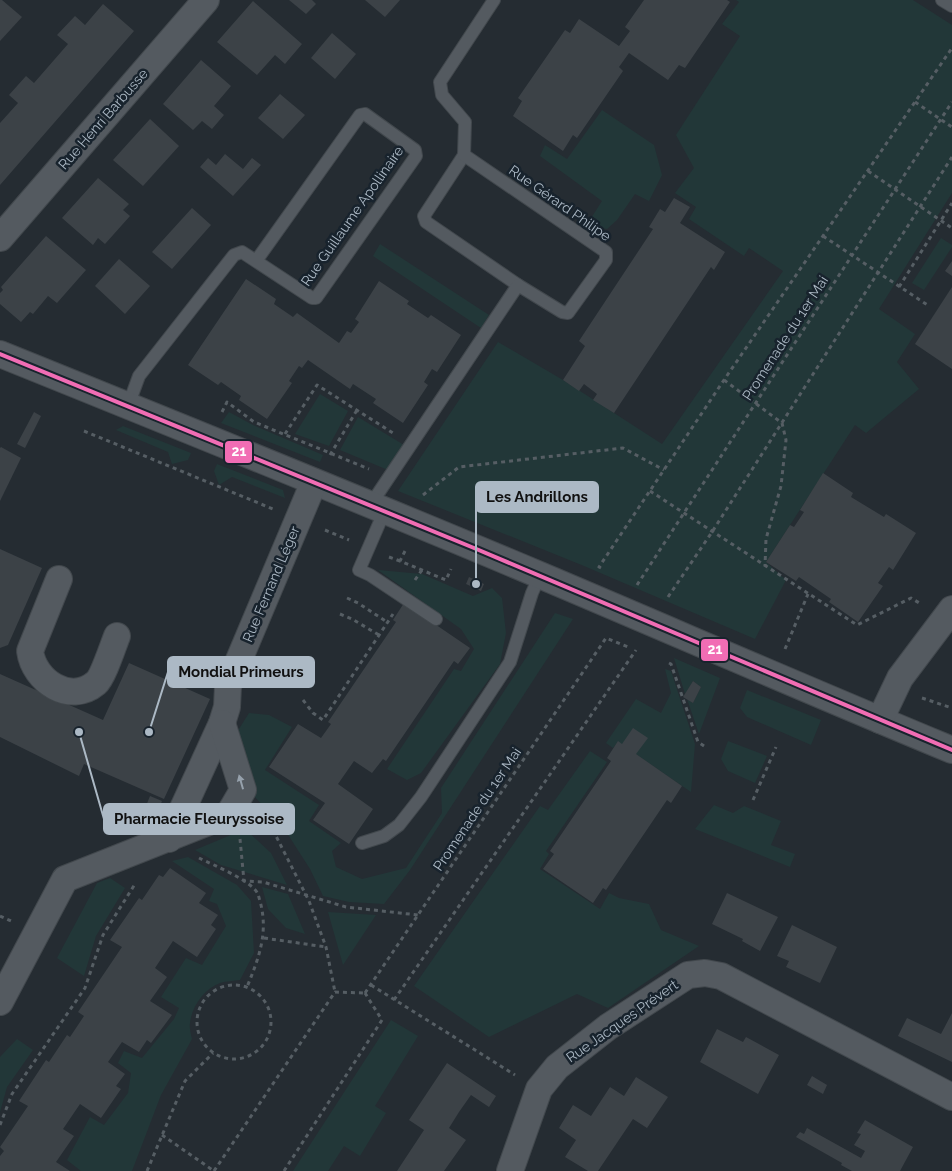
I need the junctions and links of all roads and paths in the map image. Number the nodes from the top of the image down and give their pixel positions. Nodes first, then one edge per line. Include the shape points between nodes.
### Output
1 (206, 0) edge
2 (494, 0) edge
3 (942, 0) edge
4 (952, 6) edge
5 (952, 48) edge
6 (915, 102) junction
7 (952, 102) edge
8 (941, 119) junction
9 (952, 127) edge
10 (464, 155) junction
11 (952, 157) edge
12 (868, 171) junction
13 (895, 189) junction
14 (952, 203) edge
15 (920, 207) junction
16 (941, 221) junction
17 (952, 228) edge
18 (823, 236) junction
19 (0, 238) edge
20 (852, 256) junction
21 (256, 261) junction
22 (878, 273) junction
23 (518, 285) junction
24 (899, 287) junction
25 (929, 306) dead end
26 (0, 354) edge
27 (724, 380) junction
28 (756, 404) junction
29 (128, 406) junction
30 (357, 410) junction
31 (782, 423) junction
32 (84, 431) dead end
33 (285, 434) dead end
34 (411, 444) junction
35 (327, 460) dead end
36 (664, 470) junction
37 (314, 482) junction
38 (650, 491) junction
39 (416, 499) dead end
40 (378, 507) junction
41 (684, 513) junction
42 (298, 519) junction
43 (712, 532) junction
44 (368, 548) junction
45 (406, 548) dead end
46 (400, 561) junction
47 (765, 566) junction
48 (452, 568) dead end
49 (606, 571) dead end
50 (540, 575) junction
51 (59, 579) dead end
52 (630, 582) dead end
53 (637, 585) junction
54 (645, 589) dead end
55 (808, 594) junction
56 (660, 595) dead end
57 (347, 598) dead end
58 (340, 614) dead end
59 (948, 615) edge
60 (436, 619) dead end
61 (379, 635) junction
62 (117, 636) dead end
63 (636, 650) junction
64 (644, 653) dead end
65 (784, 653) dead end
66 (662, 660) dead end
67 (303, 700) dead end
68 (917, 705) dead end
69 (952, 708) edge
70 (880, 720) junction
71 (222, 723) junction
72 (776, 747) dead end
73 (707, 748) dead end
74 (952, 750) edge
75 (754, 800) dead end
76 (237, 804) junction
77 (166, 840) junction
78 (362, 843) dead end
79 (132, 853) junction
80 (244, 881) junction
81 (306, 895) junction
82 (418, 915) junction
83 (264, 938) junction
84 (326, 947) junction
85 (371, 985) junction
86 (247, 987) junction
87 (335, 992) junction
88 (365, 993) junction
89 (394, 1000) junction
90 (0, 1002) edge
91 (213, 1053) junction
92 (538, 1090) junction
93 (952, 1097) edge
94 (0, 1125) edge
95 (162, 1136) junction
96 (147, 1171) edge
97 (214, 1171) edge
98 (284, 1171) edge
99 (510, 1171) edge

1 - 19 street, Rue Henri Barbusse
2 - 10 lane via 440,82 442,95 465,122
3 - 4 lane
5 - 6 path
6 - 8 path
6 - 12 path
7 - 8 path, Promenade du 1er Mai
8 - 9 path
8 - 13 path, Promenade du 1er Mai
10 - 23 lane, Rue Gérard Philipe via 424,216 426,222
10 - 23 lane, Rue Gérard Philipe via 606,252 606,260 568,313
11 - 15 path
12 - 13 path
12 - 18 path
13 - 15 path
13 - 20 path, Promenade du 1er Mai
14 - 16 path
15 - 16 path
15 - 22 path
16 - 17 path
16 - 24 path
18 - 20 path
18 - 27 path
20 - 22 path
20 - 28 path, Promenade du 1er Mai
21 - 21 lane, Rue Guillaume Apollinaire via 316,298 416,156 416,150 365,114 360,115
21 - 29 lane, Rue Guillaume Apollinaire via 242,252 234,255 140,376
22 - 24 path
22 - 31 path
23 - 34 lane
24 - 25 path
26 - 29 street
27 - 28 path
27 - 36 path
28 - 31 path
28 - 41 path, Promenade du 1er Mai
29 - 37 street
30 - 33 path via 317,385
30 - 34 path
30 - 35 path
31 - 43 path
31 - 47 path via 786,440 781,486 766,539
32 - 42 path
34 - 40 lane
36 - 38 path
36 - 39 path via 623,448 459,467
37 - 40 street
37 - 42 street, Rue Fernand Léger
38 - 41 path
38 - 49 path via 599,567
40 - 44 lane
40 - 50 street
41 - 43 path
41 - 53 path, Promenade du 1er Mai
42 - 44 path
42 - 71 street, Rue Fernand Léger via 228,686
43 - 47 path
43 - 56 path via 667,598
44 - 46 path
44 - 60 lane via 359,570
45 - 46 path
46 - 48 path via 446,580
47 - 55 path
50 - 70 street
50 - 78 lane via 510,662 421,797 400,826 384,836
51 - 62 street via 30,651 31,662 39,675 51,686 69,692 85,690 98,681
52 - 53 path
53 - 54 path
55 - 59 path via 857,626 911,598
55 - 65 path
57 - 61 path via 387,622
58 - 61 path
59 - 70 street via 900,678
61 - 67 path via 323,720
63 - 64 path
63 - 82 path, Promenade du 1er Mai via 606,638
63 - 89 path
66 - 73 path via 671,664 698,742
68 - 69 path via 920,698
70 - 74 street
76 -> 71 street via 243,790
71 - 77 street, Rue Fernand Léger
72 - 75 path
76 - 77 street via 229,814
76 - 81 path via 275,834
77 - 79 street
77 - 80 path
79 - 90 street via 65,879
79 - 94 path via 140,875 103,935 85,988 12,1094
80 - 81 path via 263,882
80 - 83 path via 258,893
81 - 82 path via 346,907
81 - 84 path
82 - 85 path, Promenade du 1er Mai
83 - 84 path
83 - 86 path
84 - 87 path
85 - 88 path, Promenade du 1er Mai
85 - 89 path
86 - 91 path via 235,985 212,992 198,1011 199,1034
86 - 91 path via 266,1003 271,1015 267,1040 249,1057 236,1060
87 - 88 path
87 - 97 path
88 - 98 path via 382,1020
89 - 92 path
91 - 95 path via 185,1081
92 - 93 street, Rue Jacques Prévert via 557,1067 608,1027 688,975 705,973 721,976
92 - 99 street, Rue Jacques Prévert
95 - 96 path
95 - 97 path

